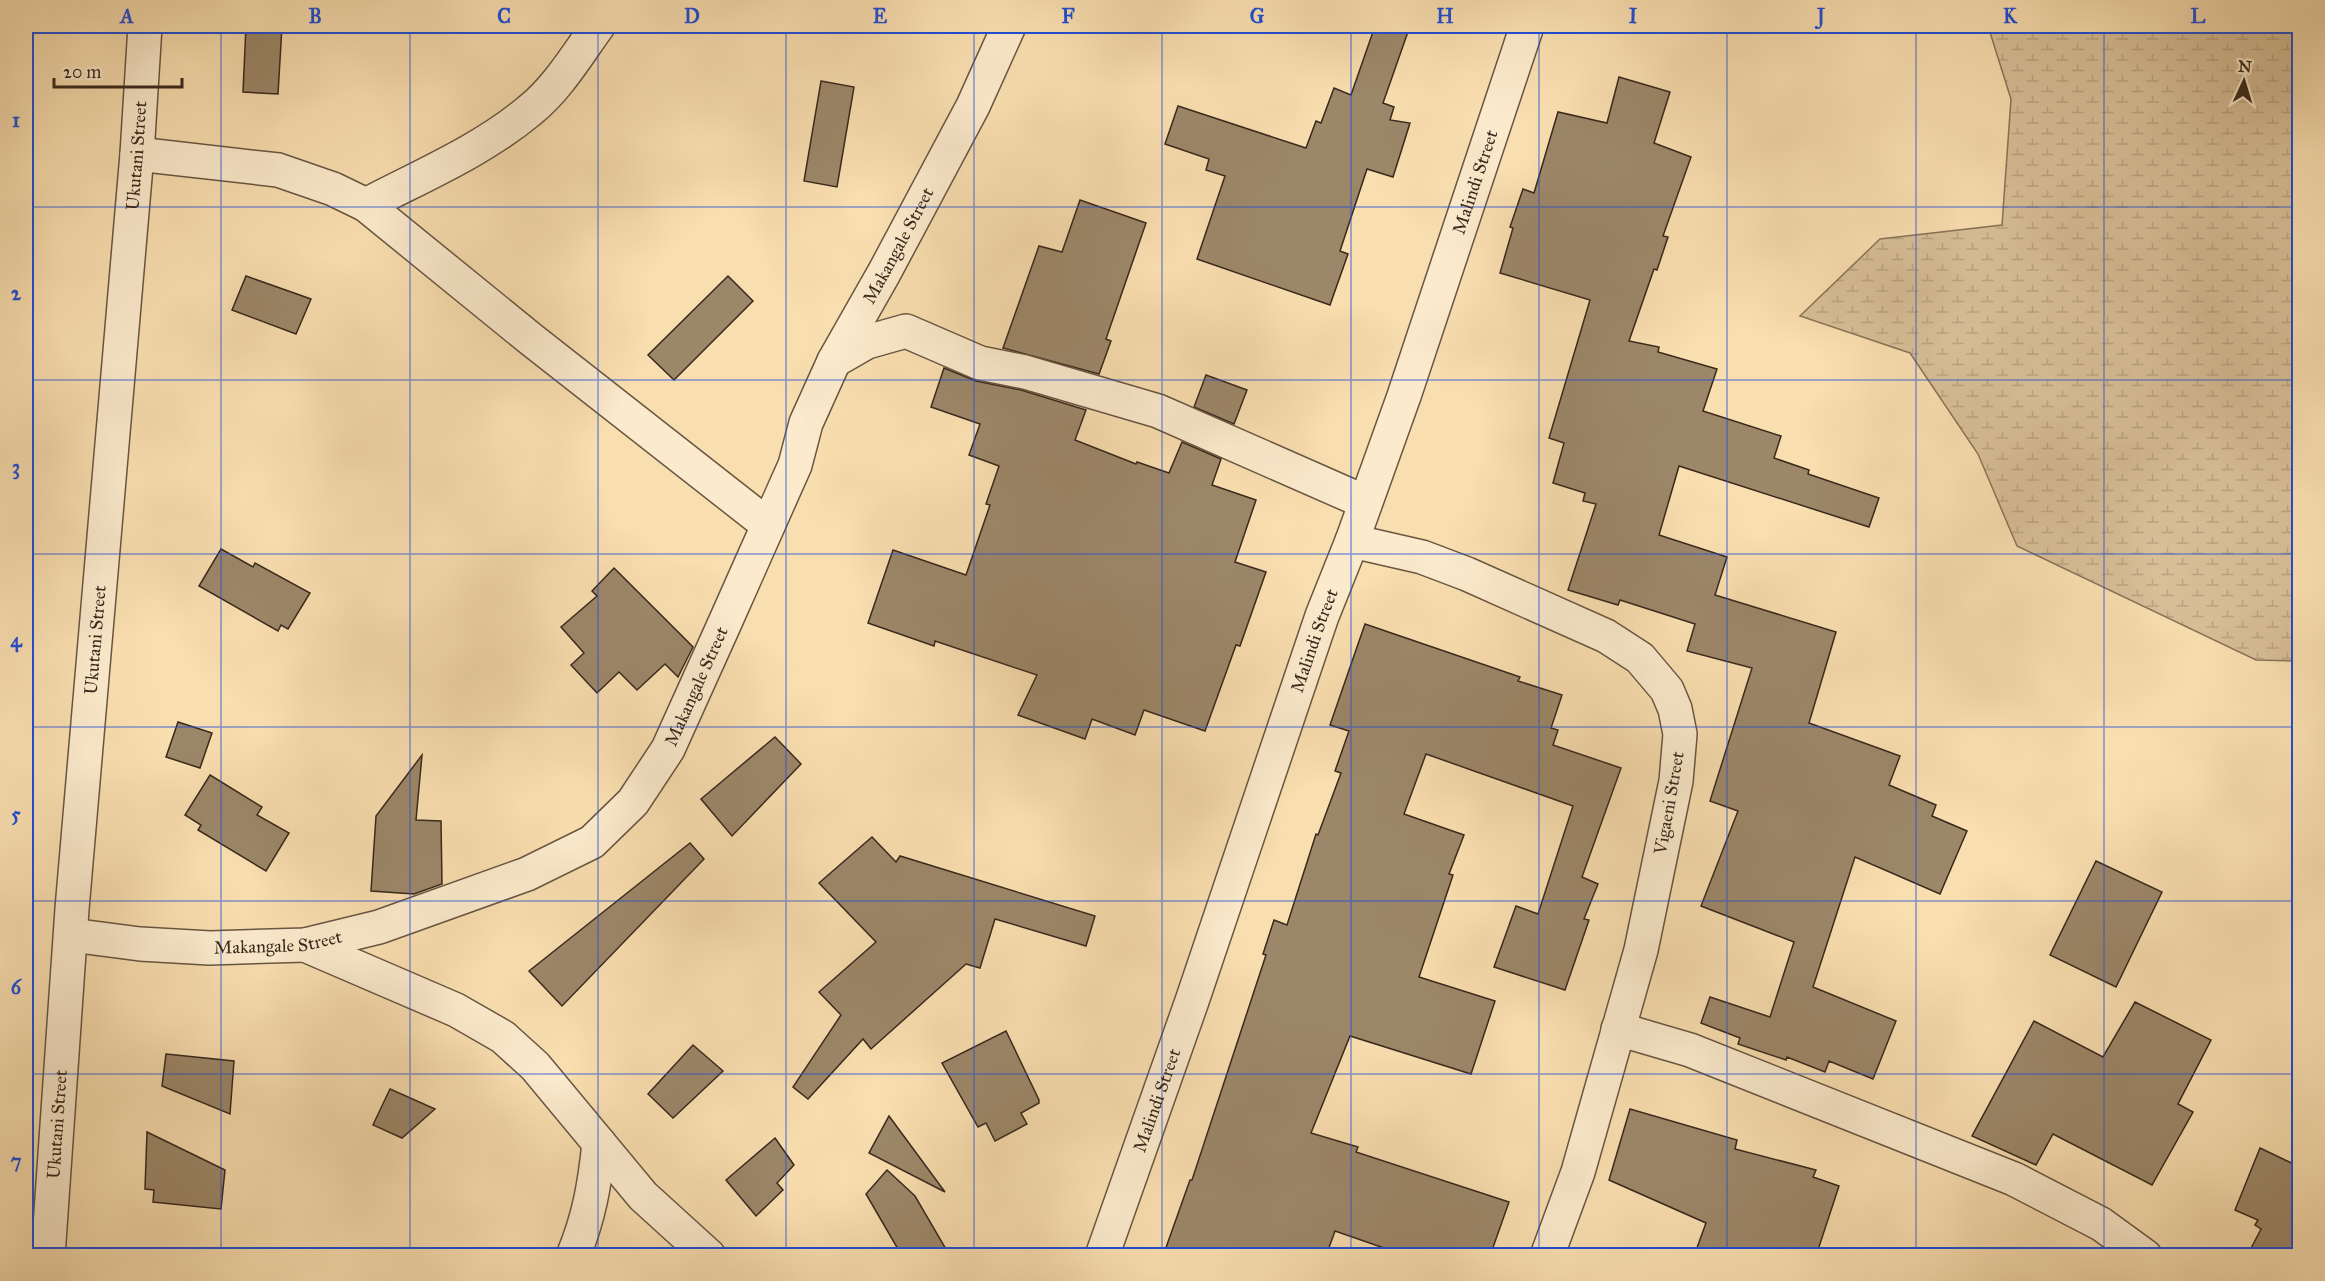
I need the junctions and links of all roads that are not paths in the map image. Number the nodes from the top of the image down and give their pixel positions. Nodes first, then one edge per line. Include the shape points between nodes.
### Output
1 (145, 26) edge
2 (598, 26) edge
3 (1009, 26) edge
4 (1527, 26) edge
5 (137, 154) junction
6 (366, 205) junction
7 (834, 361) junction
8 (1365, 502) junction
9 (768, 525) junction
10 (1352, 541) junction
11 (71, 935) junction
12 (305, 945) junction
13 (1618, 1029) junction
14 (599, 1143) junction
15 (48, 1256) edge
16 (573, 1256) edge
17 (709, 1256) edge
18 (1102, 1256) edge
19 (1547, 1256) edge
20 (2145, 1256) edge

1 - 5 street, Ukutani Street
2 - 6 street via 558,81 530,111 476,147
3 - 7 street, Makangale Street via 973,106
4 - 8 street, Malindi Street
5 - 6 street via 279,170
5 - 11 street, Ukutani Street
6 - 9 street
7 - 8 street via 867,342 906,331 980,363 1025,372 1158,411
7 - 9 street, Makangale Street
8 - 10 street, Malindi Street
9 - 12 street, Makangale Street via 668,749 633,802 592,842 527,874 457,900 379,927
10 - 13 street, Vigaeni Street via 1422,557 1606,636 1640,658 1667,690 1680,734 1676,781 1641,950
10 - 18 street, Malindi Street via 1322,616
11 - 12 street, Makangale Street via 210,948
11 - 15 street, Ukutani Street
12 - 14 street via 419,993 503,1037 535,1066
13 - 19 street, Vigaeni Street via 1578,1172
13 - 20 street via 1690,1050 2014,1179 2101,1224
14 - 16 street via 595,1192
14 - 17 street via 643,1196

